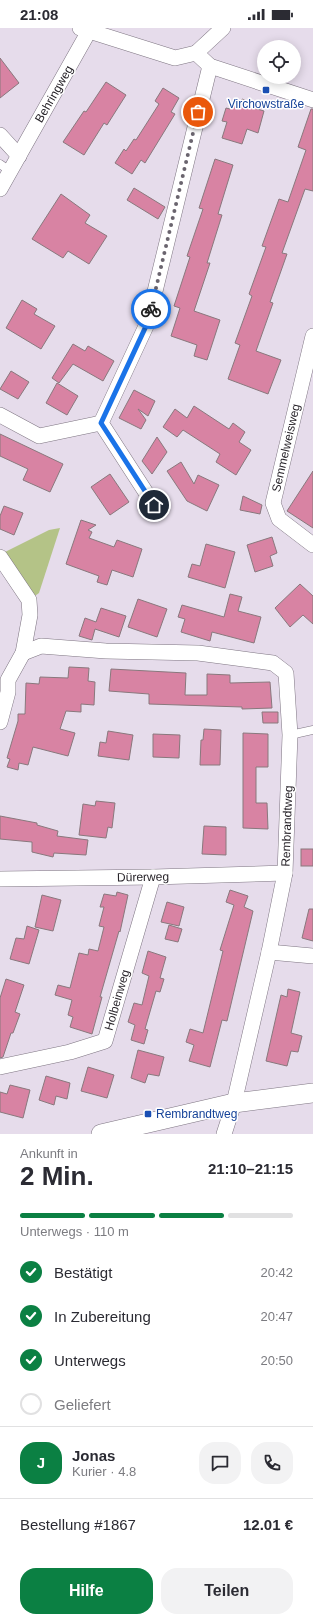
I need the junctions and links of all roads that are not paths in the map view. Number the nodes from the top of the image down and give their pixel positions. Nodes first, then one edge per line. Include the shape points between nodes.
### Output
1 (223, 28) edge
2 (85, 30) edge
3 (196, 53) junction
4 (210, 66) junction
5 (313, 100) edge
6 (0, 135) edge
7 (19, 156) junction
8 (5, 168) edge
9 (0, 189) edge
10 (313, 336) edge
11 (0, 415) edge
12 (101, 423) junction
13 (154, 505) dead end
14 (313, 545) edge
15 (0, 557) edge
16 (27, 632) junction
17 (41, 646) junction
18 (23, 653) junction
19 (4, 676) edge
20 (0, 722) edge
21 (313, 730) edge
22 (290, 735) junction
23 (285, 873) junction
24 (153, 877) junction
25 (0, 879) edge
26 (269, 952) junction
27 (313, 956) edge
28 (0, 1067) edge
29 (313, 1093) edge
30 (234, 1103) junction
31 (101, 1134) edge
32 (224, 1134) edge

1 - 3 street
2 - 3 street via 175,58
2 - 7 street, Behringweg
3 - 4 street
4 - 5 street
4 - 12 street via 147,324
6 - 7 street
7 - 8 street, Behringweg
8 - 9 street, Behringweg
10 - 14 street, Semmelweisweg via 273,503 279,520
11 - 12 street via 39,436
12 - 13 street
15 - 16 street via 29,600
16 - 17 street
16 - 18 street
17 - 18 street, Rembrandtweg
17 - 22 street, Rembrandtweg via 106,651 198,653 273,663 286,673
18 - 19 street
19 - 20 street via 8,692
21 - 22 lane
22 - 23 street, Rembrandtweg
23 - 24 street, Dürerweg
23 - 26 street, Rembrandtweg
24 - 25 street, Dürerweg
24 - 28 street, Holbeinweg via 105,1041 70,1052
26 - 27 street
26 - 30 street, Rembrandtweg
29 - 30 street
30 - 31 street
30 - 32 street, Rembrandtweg

